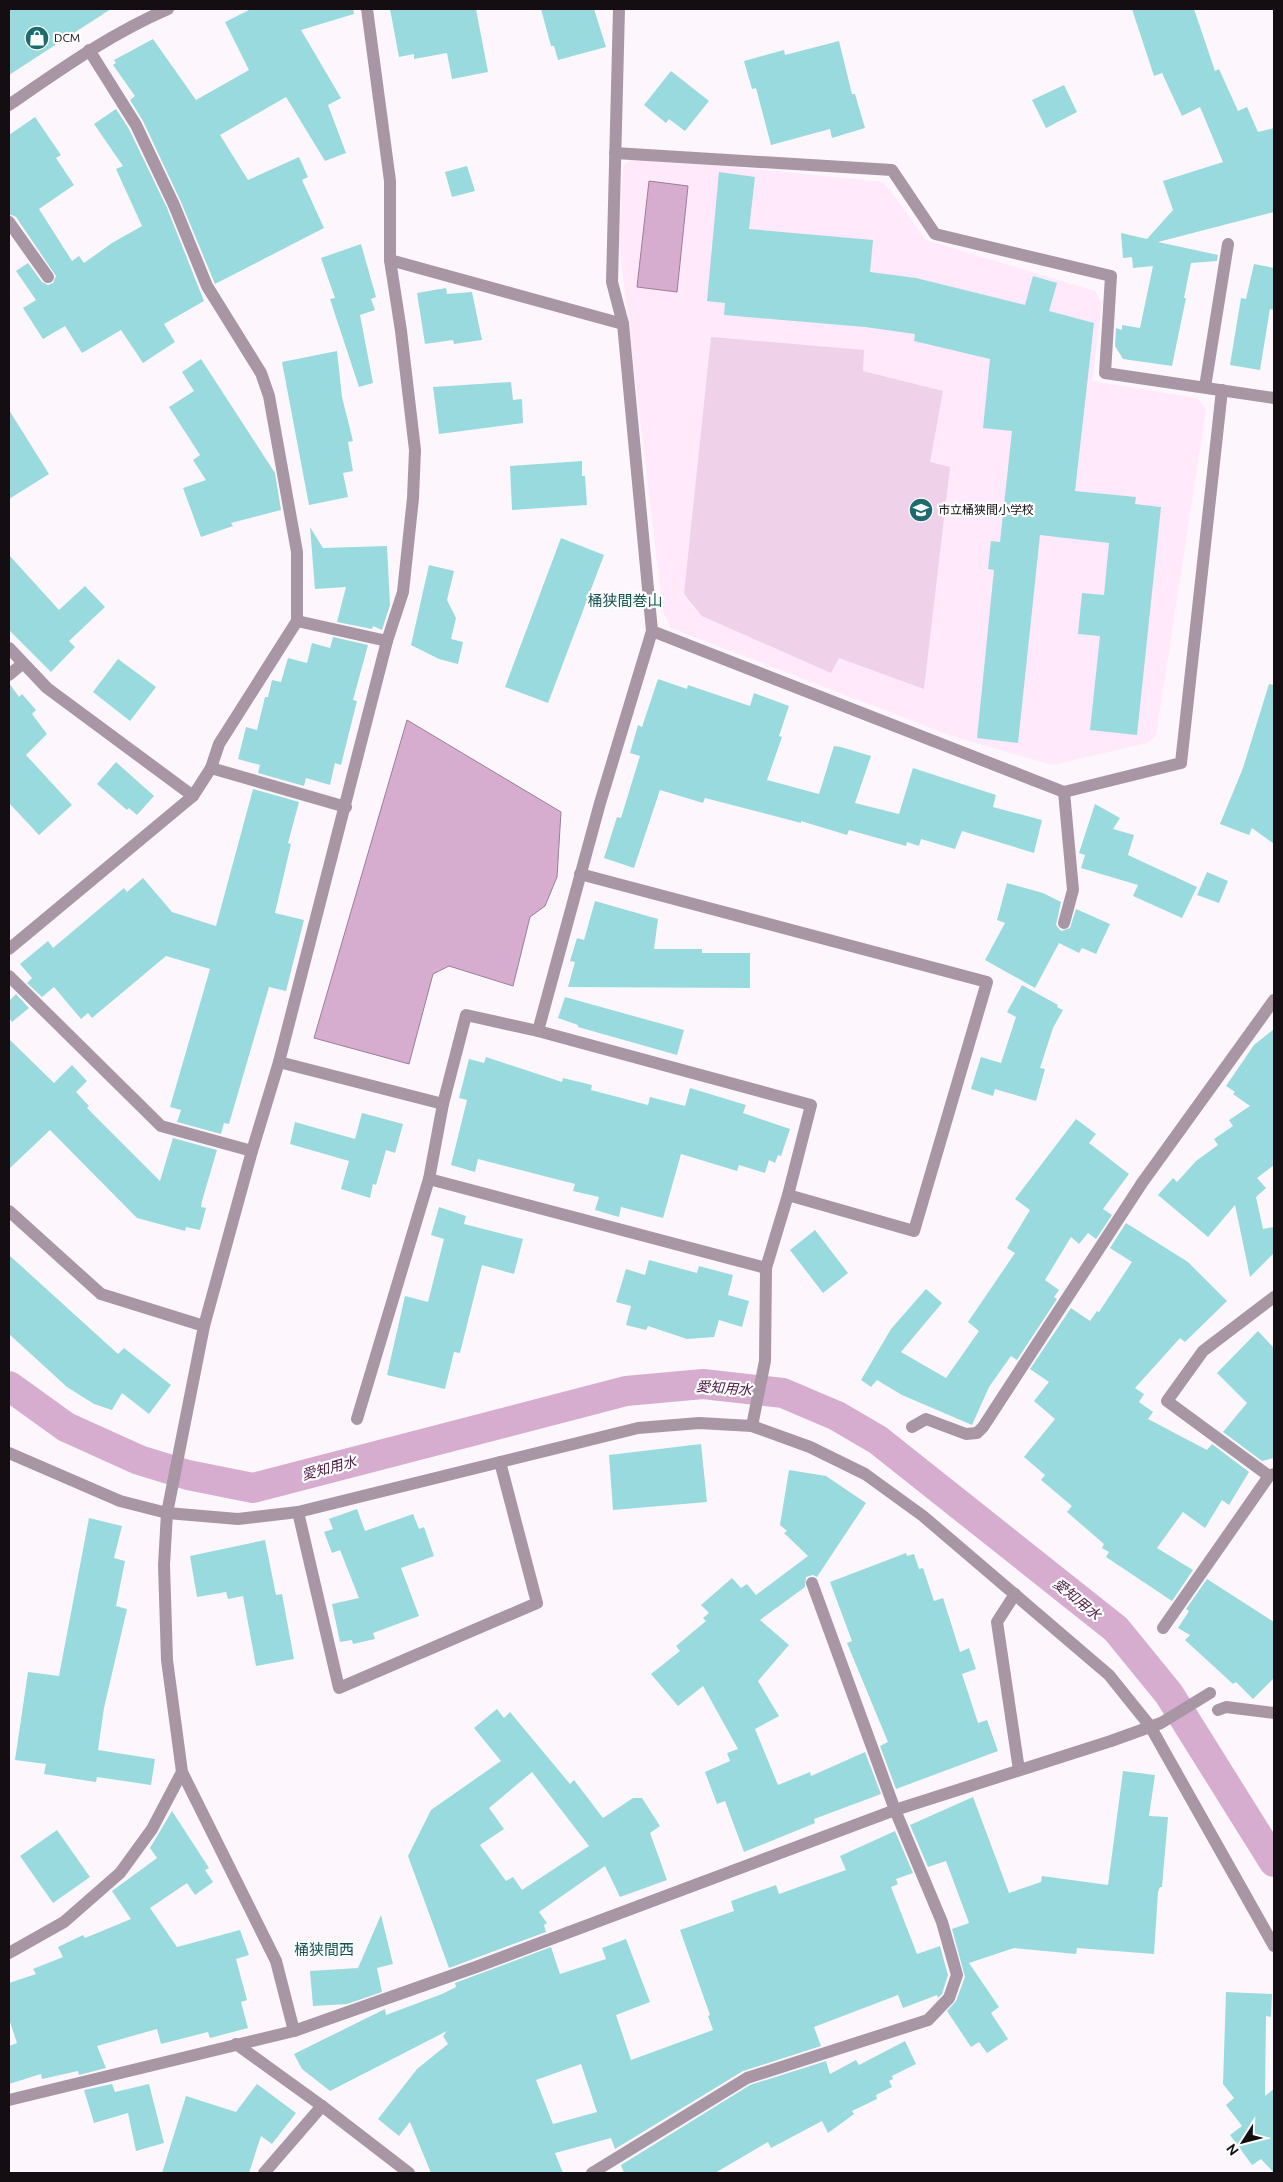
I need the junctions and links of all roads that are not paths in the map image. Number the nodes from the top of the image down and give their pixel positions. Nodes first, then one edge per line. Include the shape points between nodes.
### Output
1 (168, 9) edge
2 (367, 9) edge
3 (619, 9) edge
4 (89, 50) junction
5 (9, 105) edge
6 (615, 153) junction
7 (9, 222) edge
8 (1228, 244) dead end
9 (390, 260) junction
10 (48, 277) dead end
11 (623, 324) junction
12 (1205, 388) junction
13 (1222, 390) junction
14 (1274, 398) edge
15 (297, 621) junction
16 (652, 631) junction
17 (387, 641) junction
18 (9, 648) edge
19 (22, 664) junction
20 (9, 675) edge
21 (211, 768) junction
22 (1064, 792) junction
23 (193, 796) junction
24 (346, 807) junction
25 (580, 874) junction
26 (1064, 923) dead end
27 (9, 949) edge
28 (9, 976) edge
29 (1274, 1000) edge
30 (538, 1031) junction
31 (279, 1062) junction
32 (443, 1104) junction
33 (252, 1150) junction
34 (429, 1179) junction
35 (788, 1196) junction
36 (9, 1211) edge
37 (766, 1268) junction
38 (1274, 1297) edge
39 (204, 1326) junction
40 (356, 1419) dead end
41 (752, 1426) junction
42 (912, 1427) dead end
43 (10, 1452) edge
44 (500, 1462) junction
45 (1272, 1475) edge
46 (298, 1512) junction
47 (167, 1513) junction
48 (812, 1583) dead end
49 (1015, 1594) junction
50 (1163, 1628) dead end
51 (1210, 1693) dead end
52 (1218, 1710) dead end
53 (1274, 1713) edge
54 (1156, 1724) junction
55 (1019, 1770) junction
56 (182, 1772) junction
57 (895, 1810) junction
58 (1274, 1946) edge
59 (9, 1954) edge
60 (294, 2031) junction
61 (236, 2044) junction
62 (9, 2100) edge
63 (322, 2106) junction
64 (264, 2173) edge
65 (410, 2173) edge
66 (592, 2173) edge

1 - 4 street
2 - 9 street via 390,181
3 - 6 street
4 - 5 street
4 - 15 street via 136,125 174,204 207,286 261,373 269,396 297,552
6 - 11 street via 612,282
6 - 12 street via 892,170 935,234 1111,276 1105,373
7 - 10 street
8 - 12 street
9 - 11 street
9 - 17 street via 402,331 415,450 403,592
11 - 16 street
12 - 13 street
13 - 14 street
13 - 22 street via 1181,763
15 - 17 street
15 - 21 street via 219,744
16 - 22 street
16 - 25 street
17 - 24 street
18 - 19 street
19 - 20 street
19 - 23 street via 46,688
21 - 23 street
21 - 24 street
22 - 26 street via 1073,890
23 - 27 street
24 - 31 street
25 - 30 street
25 - 35 street via 988,982 914,1231
28 - 33 street via 161,1126
29 - 42 street via 1142,1183 983,1427 977,1433 966,1434 926,1419
30 - 32 street via 466,1015
30 - 35 street via 811,1105
31 - 32 street
31 - 33 street
32 - 34 street
33 - 39 street
34 - 37 street
34 - 40 street
35 - 37 street
36 - 39 street via 101,1294
37 - 41 street via 765,1361
38 - 45 street via 1203,1351 1167,1402
39 - 47 street
41 - 44 street via 699,1423 638,1428
41 - 49 street via 810,1447 865,1474 922,1516
43 - 47 street via 120,1501
44 - 46 street
44 - 46 street via 537,1603 339,1688
45 - 50 street
46 - 47 street via 238,1519
47 - 56 street via 164,1565 167,1660
48 - 57 street
49 - 54 street via 1110,1675
49 - 55 street via 997,1622
51 - 54 street
52 - 53 street via 1226,1707
54 - 55 street
54 - 58 street
55 - 57 street
56 - 59 street via 152,1829 120,1872 64,1922
56 - 60 street via 276,1961
57 - 60 street via 476,1967
57 - 66 street via 942,1922 957,1975 949,1998 928,2020 747,2078
60 - 61 street
61 - 62 street
61 - 63 street
63 - 64 street
63 - 65 street

